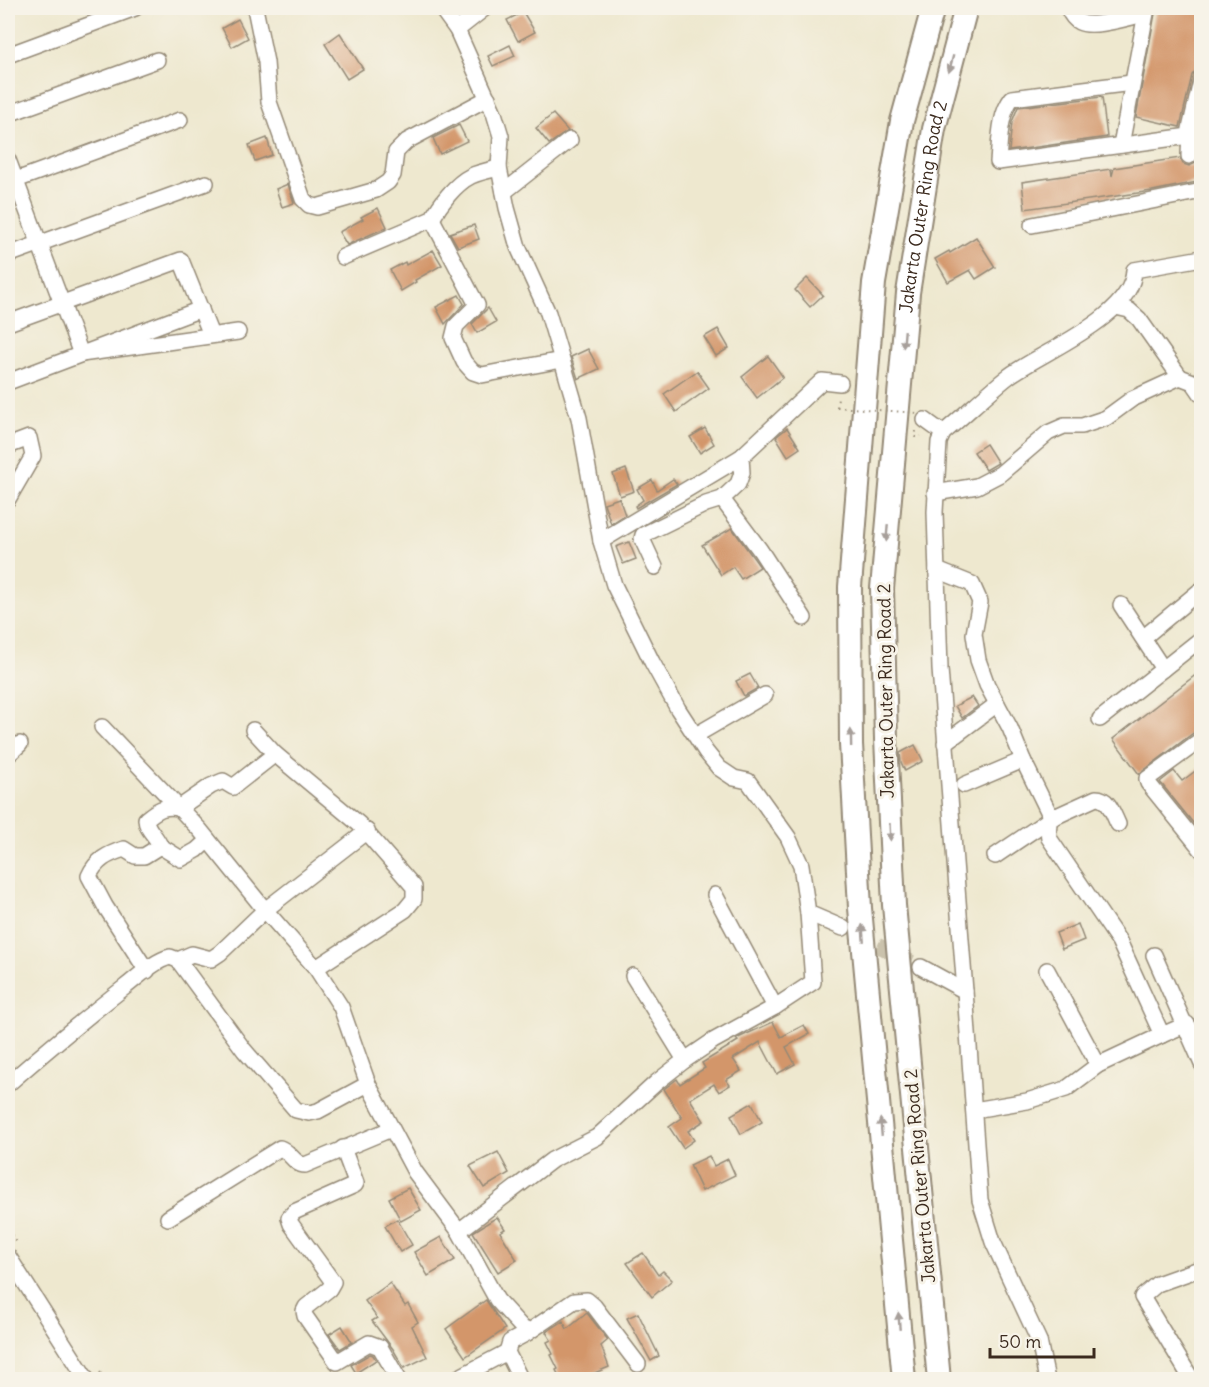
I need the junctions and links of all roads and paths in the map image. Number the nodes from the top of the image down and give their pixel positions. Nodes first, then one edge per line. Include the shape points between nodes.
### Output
1 (135, 8) edge
2 (255, 8) edge
3 (441, 8) edge
4 (485, 8) edge
5 (933, 8) edge
6 (966, 8) edge
7 (1068, 8) edge
8 (1146, 11) edge
9 (457, 30) junction
10 (8, 55) edge
11 (156, 60) dead end
12 (1202, 77) edge
13 (1132, 83) junction
14 (488, 98) junction
15 (8, 114) edge
16 (180, 120) dead end
17 (1189, 136) junction
18 (570, 140) dead end
19 (1121, 145) junction
20 (1189, 156) dead end
21 (8, 160) edge
22 (499, 168) junction
23 (11, 182) edge
24 (206, 183) dead end
25 (1202, 191) edge
26 (504, 192) junction
27 (432, 219) junction
28 (1032, 225) dead end
29 (39, 244) junction
30 (8, 255) edge
31 (343, 257) dead end
32 (1202, 258) edge
33 (62, 303) junction
34 (1116, 307) junction
35 (201, 309) junction
36 (8, 323) edge
37 (238, 332) dead end
38 (212, 335) junction
39 (81, 354) junction
40 (562, 360) junction
41 (1180, 376) junction
42 (8, 382) edge
43 (840, 383) dead end
44 (1202, 395) edge
45 (837, 407) dead end
46 (921, 416) joint
47 (943, 433) junction
48 (8, 446) edge
49 (741, 457) junction
50 (935, 493) junction
51 (8, 499) edge
52 (722, 499) junction
53 (601, 541) junction
54 (655, 567) dead end
55 (937, 570) junction
56 (1202, 589) edge
57 (1121, 604) dead end
58 (804, 618) dead end
59 (1143, 638) junction
60 (1202, 638) edge
61 (1163, 669) junction
62 (765, 696) dead end
63 (997, 704) junction
64 (1100, 719) dead end
65 (102, 727) dead end
66 (253, 730) dead end
67 (696, 735) junction
68 (945, 743) junction
69 (1200, 743) edge
70 (20, 744) dead end
71 (276, 754) junction
72 (8, 755) edge
73 (1023, 760) junction
74 (964, 785) dead end
75 (179, 808) junction
76 (1050, 819) junction
77 (1118, 824) dead end
78 (367, 831) junction
79 (208, 840) junction
80 (160, 846) junction
81 (1202, 850) edge
82 (995, 856) dead end
83 (715, 895) dead end
84 (265, 910) junction
85 (808, 913) junction
86 (843, 928) tunnel mouth
87 (178, 960) junction
88 (921, 967) tunnel mouth
89 (316, 968) junction
90 (147, 970) junction
91 (1047, 970) dead end
92 (633, 976) dead end
93 (965, 991) junction
94 (775, 1007) junction
95 (1187, 1024) junction
96 (1162, 1035) junction
97 (1202, 1049) edge
98 (685, 1060) junction
99 (1202, 1064) edge
100 (1098, 1065) junction
101 (8, 1084) edge
102 (368, 1084) junction
103 (974, 1110) junction
104 (391, 1129) junction
105 (343, 1148) junction
106 (168, 1218) dead end
107 (459, 1231) junction
108 (8, 1256) edge
109 (1202, 1268) edge
110 (527, 1333) junction
111 (507, 1352) junction
112 (638, 1364) dead end
113 (87, 1380) edge
114 (399, 1380) edge
115 (454, 1380) edge
116 (521, 1380) edge
117 (904, 1380) edge
118 (939, 1380) edge
119 (1047, 1380) edge
120 (1192, 1380) edge

1 - 10 street
2 - 14 street via 269,102 303,199 309,205 317,207 376,190 393,175 396,152 407,141
3 - 9 street
4 - 9 street
117 -> 5 highway, Jakarta Outer Ring Road 2 via 860,908 851,744 850,587 874,283 902,121
6 -> 118 highway, Jakarta Outer Ring Road 2 via 934,129 908,293 882,589 894,905
7 - 8 street via 1079,22 1091,24
8 - 13 street
9 - 14 street
11 - 15 street
12 - 17 street
13 - 19 street
13 - 19 street via 1012,98 1002,120 998,162
14 - 22 street via 501,136
16 - 23 street
17 - 19 street
17 - 20 street
18 - 26 street
21 - 23 street
22 - 26 street
22 - 27 street via 471,175 457,186
23 - 29 street
24 - 29 street
25 - 28 street
26 - 40 street via 518,247 549,313
27 - 31 street
27 - 40 street via 477,305 456,326 453,338 468,367 483,375
29 - 30 street
29 - 33 street
32 - 34 street via 1134,270 1130,290
33 - 35 street via 181,260
33 - 36 street
33 - 39 street
34 - 41 street via 1129,310 1139,319
34 - 47 street via 1010,376
35 - 38 street
35 - 39 street
37 - 38 street
38 - 39 street
39 - 42 street
40 - 53 street via 579,418
41 - 44 street via 1193,382
41 - 50 street via 1132,399 1106,418 1048,433 1000,474 977,486
43 - 49 street via 822,381
45 - 46 path, bridge
46 - 47 street
47 - 50 street
48 - 51 street via 29,438 33,456
49 - 52 street via 738,484
49 - 53 street
50 - 55 street
52 - 54 street via 643,535
52 - 58 street
53 - 67 street via 614,585 652,662
55 - 63 street via 972,584 980,602 974,634 978,660
55 - 68 street
56 - 59 street
57 - 59 street
59 - 61 street
60 - 61 street
61 - 64 street
62 - 67 street
63 - 68 street
63 - 73 street
65 - 75 street
66 - 71 street
67 - 85 street via 719,768 748,781 788,837 801,865
68 - 93 street
69 - 81 street via 1147,779
70 - 72 street
71 - 75 street via 233,787 223,781
71 - 78 street
73 - 74 street
73 - 76 street
75 - 79 street
75 - 80 street via 169,806 146,819 146,826
76 - 77 street via 1102,798
76 - 82 street
76 - 96 street via 1049,838 1119,941
78 - 84 street
78 - 89 street via 414,887 414,899 405,910
79 - 80 street via 181,859
79 - 84 street
80 - 90 street via 144,856 124,849 109,853 93,866 89,876
83 - 94 street
84 - 87 street via 211,959 192,954
84 - 89 street
85 - 86 street
85 - 94 street via 813,982
87 - 90 street via 164,958
87 - 102 street via 244,1050 296,1110 318,1111
88 - 93 street
89 - 102 street via 341,1007
90 - 101 street
91 - 100 street
92 - 98 street
93 - 103 street
94 - 98 street
95 - 96 street
95 - 97 street
95 - 99 street via 1154,955
96 - 100 street
98 - 107 street via 597,1137 552,1161
100 - 103 street via 1066,1089 1027,1101
102 - 104 street
103 - 119 street via 980,1200 993,1242 1039,1341
104 - 105 street
104 - 107 street via 415,1172
105 - 106 street via 302,1165 280,1149
105 - 114 street via 355,1185 294,1212 289,1218 333,1282 306,1307 305,1316 337,1362 369,1343 374,1344 380,1347
107 - 110 street via 497,1300
108 - 113 street
109 - 120 street via 1156,1284 1142,1297
110 - 111 street via 510,1342
110 - 112 street via 574,1301 587,1300
111 - 115 street
111 - 116 street

